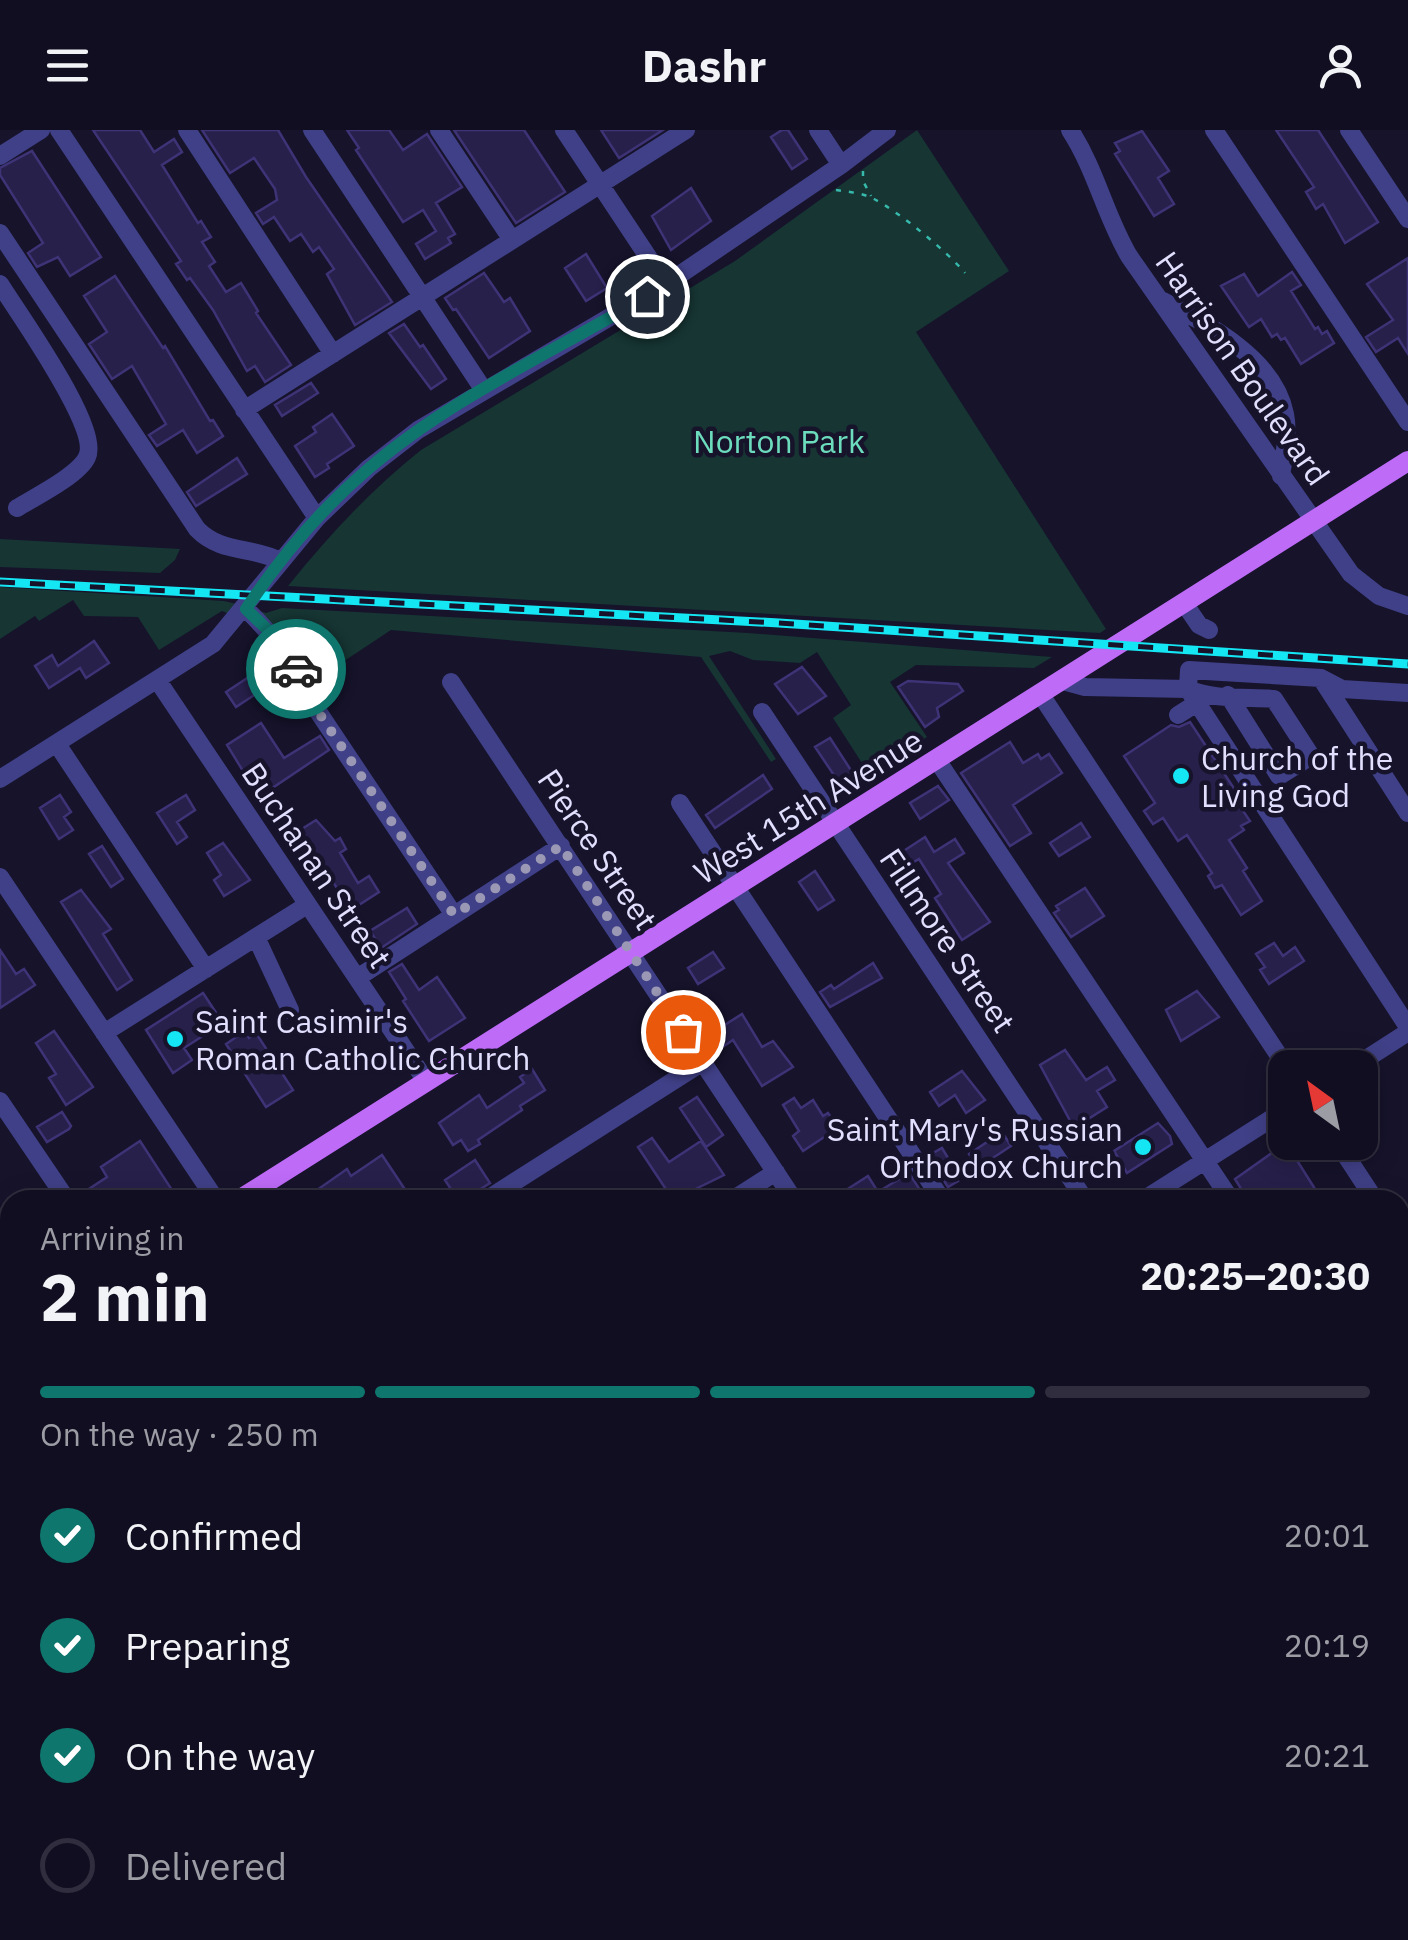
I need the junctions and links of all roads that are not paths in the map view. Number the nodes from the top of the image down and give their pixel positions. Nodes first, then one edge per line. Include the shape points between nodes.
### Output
1 (41, 130) edge
2 (58, 130) edge
3 (187, 130) edge
4 (312, 130) edge
5 (439, 130) edge
6 (564, 130) edge
7 (686, 130) edge
8 (818, 130) edge
9 (887, 130) edge
10 (1070, 130) edge
11 (1214, 130) edge
12 (1350, 130) edge
13 (0, 156) edge
14 (841, 165) junction
15 (600, 184) junction
16 (1408, 219) edge
17 (0, 233) edge
18 (512, 240) junction
19 (0, 284) edge
20 (666, 284) junction
21 (422, 297) junction
22 (1158, 298) junction
23 (333, 354) junction
24 (484, 389) junction
25 (244, 410) junction
26 (1408, 422) edge
27 (1408, 462) edge
28 (1281, 476) junction
29 (18, 508) dead end
30 (317, 518) junction
31 (1312, 521) junction
32 (280, 561) junction
33 (1184, 603) junction
34 (1408, 606) edge
35 (246, 609) junction
36 (1210, 630) dead end
37 (1321, 678) junction
38 (158, 681) junction
39 (1063, 681) junction
40 (451, 682) dead end
41 (1408, 692) edge
42 (1042, 695) junction
43 (1192, 696) junction
44 (1228, 696) junction
45 (762, 712) dead end
46 (1178, 715) dead end
47 (57, 744) junction
48 (937, 760) junction
49 (0, 779) edge
50 (680, 803) dead end
51 (1408, 813) edge
52 (835, 823) junction
53 (561, 846) junction
54 (0, 877) edge
55 (734, 888) junction
56 (307, 905) junction
57 (454, 915) junction
58 (256, 937) junction
59 (631, 952) junction
60 (206, 969) junction
61 (357, 978) junction
62 (290, 1010) dead end
63 (1408, 1030) edge
64 (104, 1033) junction
65 (1275, 1050) edge
66 (1378, 1050) edge
67 (704, 1062) junction
68 (426, 1081) junction
69 (0, 1101) edge
70 (1268, 1121) edge
71 (1349, 1160) edge
72 (1206, 1161) junction
73 (776, 1172) junction
74 (60, 1190) edge
75 (209, 1190) edge
76 (256, 1190) edge
77 (502, 1190) edge
78 (748, 1190) edge
79 (788, 1190) edge
80 (935, 1190) edge
81 (1078, 1190) edge
82 (1159, 1190) edge
83 (1225, 1190) edge
84 (1368, 1190) edge

1 - 13 street
2 - 25 street
3 - 23 street
4 - 21 street
5 - 18 street
6 - 15 street
7 - 15 street
8 - 14 street
9 - 14 street
10 - 22 street, Harrison Boulevard via 1117,235
11 - 26 street
12 - 16 street
14 - 20 street
15 - 18 street
15 - 20 street
17 - 32 street via 197,530 216,544
18 - 21 street
19 - 29 street via 76,408 90,443 80,466
20 - 24 street
21 - 23 street
21 - 24 street
22 - 28 street, Harrison Boulevard
22 - 28 street via 1221,335 1275,386 1285,415
23 - 25 street
24 - 30 street via 418,430
25 - 30 street
27 - 31 main road, West 15th Avenue
28 - 31 street, Harrison Boulevard
30 - 32 street
31 - 33 main road, West 15th Avenue
31 - 34 street, Harrison Boulevard via 1360,584
32 - 35 street
33 - 36 street via 1198,625
33 - 39 main road, West 15th Avenue
35 - 38 street via 214,644
35 - 57 street via 288,656 307,695
37 - 41 street via 1342,688
37 - 43 street via 1189,670
37 - 51 street
38 - 47 street
38 - 56 street, Buchanan Street
39 - 42 main road, West 15th Avenue
39 - 43 street
40 - 53 street, Pierce Street
42 - 48 main road, West 15th Avenue
42 - 65 street
43 - 44 street
43 - 46 street
43 - 63 street
44 - 44 street via 1279,776 1312,756 1274,698
45 - 52 street, Fillmore Street
47 - 49 street
47 - 60 street
48 - 52 main road, West 15th Avenue
48 - 72 street
50 - 55 street
52 - 55 main road, West 15th Avenue
52 - 81 street, Fillmore Street
53 - 57 street
53 - 59 street, Pierce Street
54 - 64 street
55 - 59 main road, West 15th Avenue
55 - 80 street
56 - 58 street
56 - 61 street, Buchanan Street
57 - 61 street
58 - 60 street
58 - 62 street
59 - 67 street, Pierce Street
59 - 68 main road, West 15th Avenue
60 - 64 street
61 - 68 street, Buchanan Street
63 - 66 street
64 - 75 street
67 - 73 street, Pierce Street
67 - 77 street
68 - 76 main road, West 15th Avenue
69 - 74 street
70 - 72 street
71 - 84 street
72 - 82 street
72 - 83 street
73 - 78 street
73 - 79 street, Pierce Street

